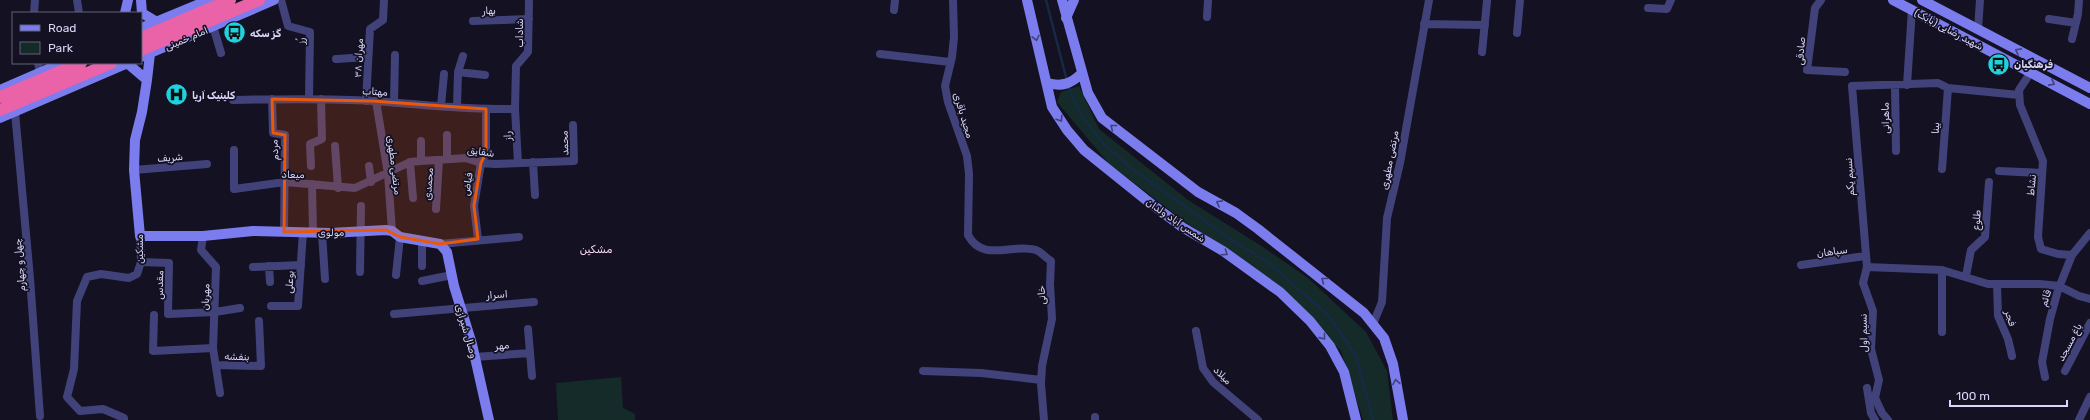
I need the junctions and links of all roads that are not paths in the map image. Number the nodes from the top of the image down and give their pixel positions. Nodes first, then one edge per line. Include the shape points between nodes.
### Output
1 (35, 0) edge
2 (77, 0) edge
3 (128, 0) edge
4 (141, 0) edge
5 (209, 0) edge
6 (230, 0) edge
7 (259, 0) edge
8 (274, 0) edge
9 (281, 0) edge
10 (384, 0) edge
11 (529, 0) edge
12 (895, 0) edge
13 (953, 0) edge
14 (1027, 0) edge
15 (1062, 0) edge
16 (1074, 0) edge
17 (1208, 0) edge
18 (1429, 0) edge
19 (1520, 0) edge
20 (1671, 0) edge
21 (1821, 0) edge
22 (1893, 0) edge
23 (1922, 0) edge
24 (1980, 0) edge
25 (2079, 0) edge
26 (1487, 1) edge
27 (1648, 8) dead end
28 (1912, 9) junction
29 (894, 10) dead end
30 (34, 12) edge
31 (79, 12) edge
32 (125, 12) edge
33 (142, 12) edge
34 (142, 13) edge
35 (1207, 17) dead end
36 (1066, 18) junction
37 (529, 19) junction
38 (2049, 19) dead end
39 (473, 21) dead end
40 (157, 22) junction
41 (2076, 23) junction
42 (1424, 24) junction
43 (1484, 25) junction
44 (213, 26) junction
45 (142, 28) edge
46 (1978, 29) junction
47 (1517, 33) dead end
48 (142, 38) edge
49 (2072, 39) dead end
50 (1482, 52) dead end
51 (222, 53) dead end
52 (144, 54) edge
53 (880, 54) dead end
54 (396, 55) dead end
55 (463, 56) dead end
56 (368, 57) junction
57 (336, 59) dead end
58 (950, 62) junction
59 (57, 64) edge
60 (78, 64) edge
61 (109, 64) edge
62 (126, 64) edge
63 (129, 64) edge
64 (39, 68) edge
65 (458, 72) junction
66 (1845, 72) dead end
67 (2031, 72) junction
68 (1082, 73) junction
69 (444, 74) dead end
70 (485, 75) dead end
71 (147, 80) junction
72 (1047, 83) junction
73 (1895, 85) junction
74 (1907, 85) junction
75 (1948, 88) junction
76 (2090, 88) edge
77 (1, 90) edge
78 (2019, 95) junction
79 (272, 99) junction
80 (309, 99) junction
81 (321, 99) junction
82 (233, 100) dead end
83 (366, 101) junction
84 (376, 101) junction
85 (394, 102) junction
86 (2090, 104) edge
87 (441, 106) junction
88 (457, 107) junction
89 (486, 109) junction
90 (515, 109) junction
91 (0, 110) edge
92 (15, 112) junction
93 (0, 118) edge
94 (573, 125) dead end
95 (447, 135) dead end
96 (421, 141) dead end
97 (336, 146) dead end
98 (234, 150) dead end
99 (1896, 151) dead end
100 (443, 159) junction
101 (421, 161) junction
102 (574, 161) joint
103 (410, 162) junction
104 (481, 162) junction
105 (533, 162) junction
106 (518, 163) junction
107 (207, 164) dead end
108 (311, 166) dead end
109 (369, 166) dead end
110 (1942, 169) dead end
111 (134, 170) junction
112 (1999, 171) dead end
113 (2042, 173) junction
114 (388, 174) junction
115 (285, 182) junction
116 (372, 182) junction
117 (1989, 182) dead end
118 (312, 184) junction
119 (338, 188) junction
120 (535, 194) dead end
121 (413, 198) dead end
122 (361, 206) dead end
123 (436, 209) dead end
124 (361, 231) junction
125 (284, 232) junction
126 (313, 232) junction
127 (2090, 233) edge
128 (396, 234) junction
129 (968, 235) joint
130 (140, 236) junction
131 (203, 236) junction
132 (519, 237) dead end
133 (478, 239) junction
134 (422, 240) junction
135 (440, 244) junction
136 (2072, 255) junction
137 (1865, 256) junction
138 (141, 262) junction
139 (301, 265) junction
140 (1801, 265) dead end
141 (269, 266) junction
142 (422, 266) dead end
143 (253, 267) dead end
144 (1867, 267) junction
145 (1942, 270) junction
146 (360, 272) dead end
147 (396, 275) dead end
148 (452, 275) junction
149 (1966, 276) junction
150 (325, 279) dead end
151 (422, 281) dead end
152 (270, 282) dead end
153 (1997, 284) junction
154 (2059, 286) junction
155 (2090, 299) edge
156 (534, 302) dead end
157 (271, 306) dead end
158 (461, 307) junction
159 (240, 308) dead end
160 (215, 312) junction
161 (394, 314) dead end
162 (154, 315) dead end
163 (259, 321) dead end
164 (2090, 323) edge
165 (1373, 324) junction
166 (528, 328) dead end
167 (1196, 332) dead end
168 (1942, 332) dead end
169 (2081, 340) junction
170 (2090, 341) edge
171 (213, 348) junction
172 (530, 353) junction
173 (2012, 356) dead end
174 (475, 357) junction
175 (216, 365) junction
176 (923, 371) dead end
177 (2065, 371) dead end
178 (532, 376) dead end
179 (2045, 377) dead end
180 (1041, 380) junction
181 (1867, 388) dead end
182 (220, 393) dead end
183 (2090, 397) edge
184 (40, 416) dead end
185 (124, 420) edge
186 (489, 420) edge
187 (1044, 420) edge
188 (1258, 420) edge
189 (1356, 420) edge
190 (1403, 420) edge
191 (1875, 420) edge
192 (1888, 420) edge
193 (2079, 420) edge

1 - 30 street
2 - 31 street
3 - 32 main road
4 - 33 main road
5 - 40 main road
6 - 48 highway
7 - 52 highway
8 - 44 main road, امام خمینی
9 - 80 street, رُز via 288,26 310,32
10 - 56 street, مهران ۳۸ via 383,20 370,29
11 - 37 street, شاداب
12 - 29 street
13 - 58 street, مجید باقری via 954,37
14 -> 72 main road, شمس آباد ولدان
15 - 36 main road
16 - 36 main road
17 - 35 street
18 - 42 street, مرتضی مطهری
19 - 47 street
20 - 27 street via 1667,9
21 - 66 street, صادقی via 1815,8 1807,70
22 - 28 main road, شهید رضایی (بابک)
23 - 46 main road, شهید رضایی (بابک)
24 - 46 street
25 - 41 street
26 - 43 street
28 - 67 main road, شهید رضایی (بابک)
28 - 74 street
34 - 40 main road
36 - 68 main road
37 - 39 street, بهار
37 - 90 street, شاداب via 528,52 516,66
38 - 41 street
40 - 45 main road
41 - 49 street
42 - 43 street
42 - 165 street, مرتضی مطهری via 1400,163 1387,218 1382,302
43 - 50 street
44 - 51 street
44 - 52 main road, امام خمینی
76 -> 46 main road, شهید رضایی (بابک)
52 - 71 main road, مشکین
53 - 58 street
54 - 85 street
55 - 65 street
56 - 57 street
56 - 83 street, مهران ۳۸
58 - 129 street, مجید باقری via 945,86 967,156
59 - 64 main road
60 - 77 highway
61 - 91 highway
62 - 92 main road
63 - 71 main road
64 - 77 main road
65 - 70 street
65 - 88 street
67 - 78 street via 2018,90
67 -> 86 main road, شهید رضایی (بابک)
68 - 72 main road via 1066,84
165 -> 68 main road via 1347,298 1258,229 1236,213 1198,192 1102,118 1088,93
69 - 87 street
71 - 111 main road, مشکین via 135,140
72 -> 189 main road, شمس آباد ولدان via 1052,107 1084,150 1182,227 1222,251 1280,292 1310,321 1330,346 1344,372
73 - 74 street
73 - 99 street, ماهرانی
73 - 137 street, نسیم یکم via 1852,86
74 - 75 street via 1938,84
75 - 78 street
75 - 110 street, بینا
78 - 113 street, نشاط via 2020,105 2044,162
79 - 80 street, مهتاب
79 - 82 street, مهتاب
79 - 115 street, مردم via 273,133 285,135
80 - 81 street, مهتاب
81 - 83 street, مهتاب
81 - 108 street via 322,138 310,144
83 - 84 street, مهتاب
84 - 85 street, مهتاب
84 - 114 street, مرتضی مطهری
85 - 87 street, مهتاب
87 - 88 street, مهتاب
88 - 89 street, مهتاب
89 - 90 street, مهتاب
89 - 104 street, فیاض via 486,153
90 - 106 street, راز
92 - 93 main road
92 - 184 street, چهل و چهارم
94 - 102 street, محمد
95 - 100 street, محمدی
96 - 101 street
97 - 119 street
98 - 115 street, میعاد via 234,189
100 - 101 street, شقایق
100 - 104 street, شقایق via 466,158
100 - 123 street, محمدی
101 - 103 street, شقایق
102 - 105 street, شقایق
103 - 114 street, شقایق
103 - 121 street
104 - 106 street, شقایق
104 - 133 street, فیاض via 474,206
105 - 106 street, شقایق
105 - 120 street
107 - 111 street, شریف
109 - 116 street
111 - 130 main road, مشکین
112 - 113 street
113 - 136 street, نشاط via 2038,238 2041,249
114 - 116 street, میعاد
114 - 128 street, مرتضی مطهری
115 - 118 street, میعاد
115 - 125 street, مردم
116 - 119 street, میعاد via 355,188
117 - 149 street, طلوع via 1985,237 1971,250
118 - 119 street, میعاد
118 - 126 street
122 - 124 street
124 - 126 main road, مولوی
124 - 128 main road, مولوی
124 - 146 street
125 - 126 main road, مولوی
125 - 131 main road, مولوی via 253,231
126 - 139 street, بوعلی
126 - 150 street
127 - 136 street, قائم
128 - 134 main road, مولوی
128 - 147 street, مرتضی مطهری
129 - 180 street, خانی via 972,244 986,251 1036,250 1051,261 1052,319
130 - 131 main road, مولوی
130 - 138 street, مشکین
131 - 160 street, مهربان via 201,250 216,267
132 - 133 street, مولوی
133 - 135 street, مولوی
134 - 135 main road, مولوی
134 - 142 street
135 - 148 main road, وصال شیرازی via 447,252
136 - 154 street, قائم
137 - 140 street, سپاهان
137 - 144 street, نسیم یکم
138 - 160 street, مقدس via 169,263 168,314
138 - 185 street, مشکین via 138,274 129,278 101,274 87,277 77,300 74,369 67,397 80,411 103,409
139 - 141 street
139 - 157 street, بوعلی via 298,306
141 - 143 street
141 - 152 street
144 - 145 street
144 - 192 street, نسیم اول via 1863,283 1873,310 1872,349 1879,380 1875,398
145 - 149 street
145 - 168 street
148 - 151 street
148 - 158 main road, وصال شیرازی
149 - 153 street via 1976,282
153 - 154 street
153 - 173 street, فجر via 1998,316
154 - 155 street
154 - 179 street, قائم via 2042,362
156 - 158 street, اسرار
158 - 161 street, اسرار
158 - 174 main road, وصال شیرازی
159 - 160 street
160 - 171 street, مهربان
162 - 171 street via 153,351
163 - 175 street, بنفشه via 261,366
164 - 169 street, باغ مسجد
190 -> 165 main road via 1393,364 1384,338
166 - 172 street
167 - 188 street, میلاد via 1202,368 1213,382
169 - 170 street
169 - 177 street, باغ مسجد
171 - 175 street, مهربان
172 - 174 street, مهر
172 - 178 street
174 - 186 main road, وصال شیرازی
175 - 182 street, مهربان
176 - 180 street via 981,373
180 - 187 street, خانی
181 - 191 street via 1871,413
183 - 193 street

